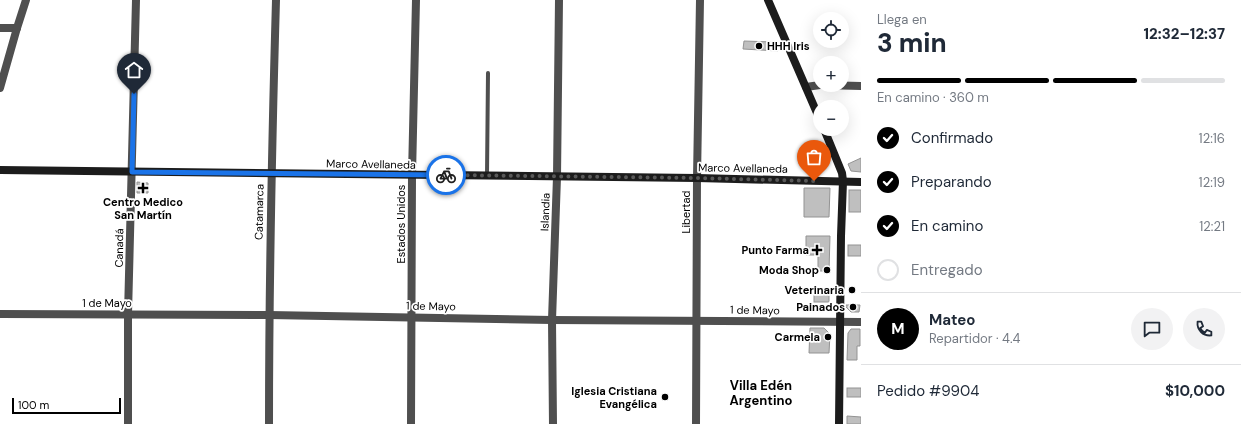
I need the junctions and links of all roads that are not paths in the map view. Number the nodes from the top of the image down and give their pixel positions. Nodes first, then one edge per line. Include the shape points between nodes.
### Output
1 (26, 0) edge
2 (136, 0) edge
3 (276, 0) edge
4 (416, 0) edge
5 (559, 0) edge
6 (700, 0) edge
7 (768, 0) edge
8 (0, 28) edge
9 (16, 28) junction
10 (488, 73) dead end
11 (813, 86) edge
12 (849, 86) edge
13 (861, 86) edge
14 (806, 87) junction
15 (0, 88) edge
16 (813, 104) edge
17 (827, 136) edge
18 (0, 170) edge
19 (132, 172) junction
20 (271, 174) junction
21 (412, 175) junction
22 (487, 176) junction
23 (557, 177) junction
24 (697, 178) junction
25 (843, 181) junction
26 (861, 182) edge
27 (0, 314) edge
28 (128, 314) junction
29 (269, 315) junction
30 (412, 317) junction
31 (552, 320) junction
32 (697, 320) junction
33 (839, 322) junction
34 (861, 322) edge
35 (128, 424) edge
36 (269, 424) edge
37 (411, 424) edge
38 (553, 424) edge
39 (696, 424) edge
40 (839, 424) edge

1 - 9 street
2 - 19 street, Canadá
3 - 20 street, Catamarca
4 - 21 street, Estados Unidos
5 - 23 street, Islandia
6 - 24 street, Libertad
7 - 14 street
8 - 9 street
9 - 15 street
10 - 22 lane
11 - 14 street
12 - 13 street
14 - 16 street
17 - 25 street
18 - 19 street, Marco Avellaneda
19 - 20 street, Marco Avellaneda
19 - 28 street, Canadá
20 - 21 street, Marco Avellaneda
20 - 29 street, Catamarca
21 - 22 street, Marco Avellaneda
21 - 30 street, Estados Unidos
22 - 23 street, Marco Avellaneda
23 - 24 street, Marco Avellaneda
23 - 31 street, Islandia
24 - 25 street, Marco Avellaneda
24 - 32 street, Libertad
25 - 26 street, Marco Avellaneda
25 - 33 street
27 - 28 street, 1 de Mayo
28 - 29 street, 1 de Mayo
28 - 35 street, Canadá
29 - 30 street, 1 de Mayo
29 - 36 street, Catamarca
30 - 31 street, 1 de Mayo
30 - 37 street, Estados Unidos
31 - 32 street, 1 de Mayo
31 - 38 street, Islandia
32 - 33 street, 1 de Mayo
32 - 39 street, Libertad
33 - 34 street, 1 de Mayo
33 - 40 street

